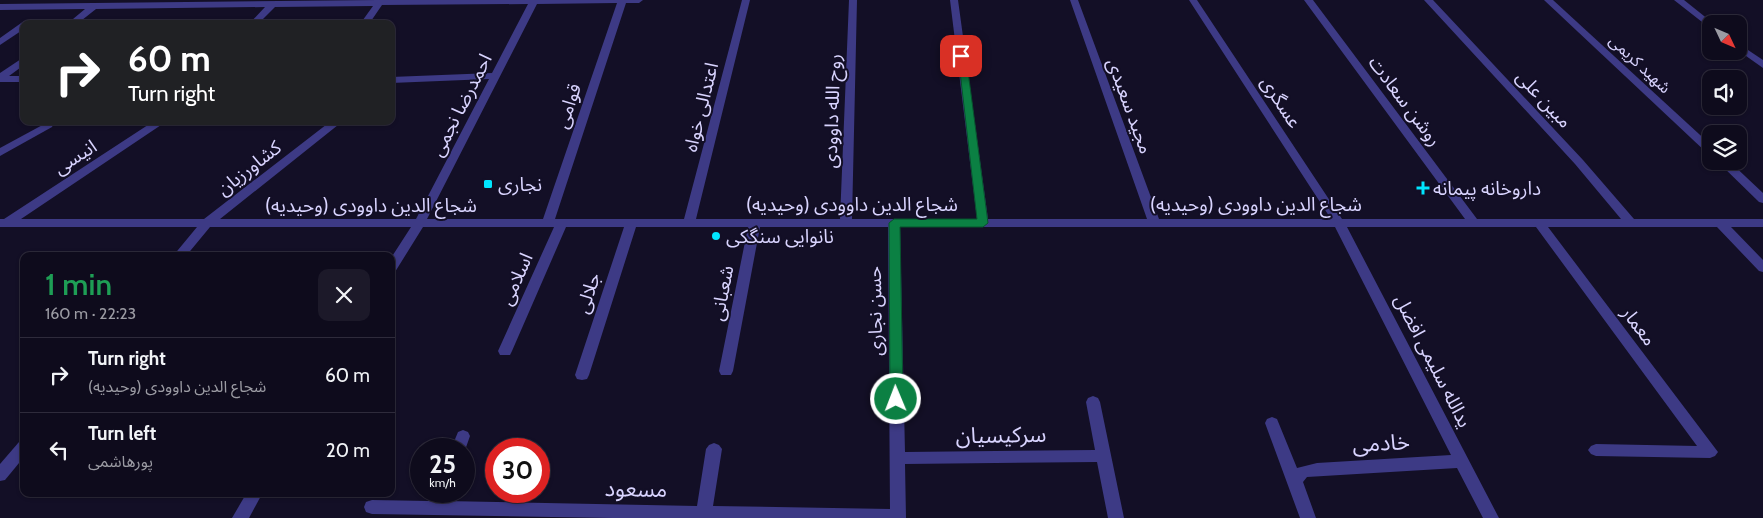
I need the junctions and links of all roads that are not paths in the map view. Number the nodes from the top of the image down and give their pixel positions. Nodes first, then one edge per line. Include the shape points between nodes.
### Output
1 (16, 0) edge
2 (567, 0) edge
3 (622, 0) edge
4 (639, 0) edge
5 (746, 0) edge
6 (853, 0) edge
7 (954, 0) edge
8 (1074, 0) edge
9 (1193, 0) edge
10 (1308, 0) edge
11 (1428, 0) edge
12 (1548, 0) edge
13 (1678, 0) edge
14 (381, 1) edge
15 (534, 1) edge
16 (186, 2) edge
17 (273, 4) junction
18 (46, 6) junction
19 (94, 6) junction
20 (3, 7) edge
21 (1702, 19) edge
22 (29, 20) edge
23 (76, 20) edge
24 (257, 20) edge
25 (367, 20) edge
26 (20, 27) edge
27 (0, 42) edge
28 (1748, 54) edge
29 (20, 63) edge
30 (1763, 65) edge
31 (496, 76) junction
32 (0, 79) edge
33 (20, 79) edge
34 (395, 80) edge
35 (48, 125) dead end
36 (156, 125) edge
37 (333, 125) edge
38 (1702, 143) edge
39 (0, 153) edge
40 (1732, 170) edge
41 (1763, 199) edge
42 (548, 223) junction
43 (562, 223) junction
44 (631, 223) junction
45 (689, 223) junction
46 (755, 223) junction
47 (846, 223) junction
48 (894, 223) junction
49 (983, 223) junction
50 (1154, 223) junction
51 (1339, 223) junction
52 (1474, 223) junction
53 (1539, 223) junction
54 (1631, 223) junction
55 (1720, 223) junction
56 (1763, 223) edge
57 (206, 224) junction
58 (419, 224) junction
59 (2, 225) edge
60 (182, 252) edge
61 (395, 263) edge
62 (1763, 268) edge
63 (505, 351) dead end
64 (726, 371) dead end
65 (582, 375) dead end
66 (1093, 402) dead end
67 (1272, 423) dead end
68 (714, 449) dead end
69 (1596, 450) dead end
70 (20, 451) edge
71 (1105, 456) junction
72 (897, 458) junction
73 (1461, 461) junction
74 (0, 475) edge
75 (1298, 476) junction
76 (252, 497) edge
77 (436, 503) edge
78 (372, 507) dead end
79 (434, 508) junction
80 (704, 513) junction
81 (575, 514) edge
82 (898, 517) edge
83 (240, 518) edge
84 (1116, 518) edge
85 (1308, 518) edge
86 (1491, 518) edge

1 - 20 street
2 - 3 street
2 - 15 street
3 - 4 street
3 - 42 street, قوامی
5 - 45 street, اعتدالی خواه
6 - 47 street, روح الله داوودی
7 - 49 street
8 - 50 street, مجید سعیدی
9 - 51 street, عسگری
10 - 52 street, روشن سعادت
11 - 54 street, مبین علی via 1579,162
12 - 38 street, شهید کریمی
13 - 21 street
14 - 15 street
14 - 17 street
14 - 25 street
15 - 31 street, احمدرضا نجمی
16 - 17 street
16 - 19 street
17 - 24 street
18 - 19 street
18 - 20 street
18 - 22 street
19 - 23 street
26 - 27 street
28 - 30 street
29 - 32 street
31 - 34 street
31 - 58 street, احمدرضا نجمی
32 - 33 street
35 - 39 street
36 - 59 street, انیسی
37 - 57 street, کشاورزیان
40 - 41 street
42 - 43 street, شجاع الدین داوودی (وحیدیه)
42 - 58 street, شجاع الدین داوودی (وحیدیه)
43 - 44 street, شجاع الدین داوودی (وحیدیه)
43 - 63 street, اسلامی
44 - 45 street, شجاع الدین داوودی (وحیدیه)
44 - 65 street, جلالی
45 - 46 street, شجاع الدین داوودی (وحیدیه)
46 - 47 street, شجاع الدین داوودی (وحیدیه)
46 - 64 street, شعبانی
47 - 48 street, شجاع الدین داوودی (وحیدیه)
48 - 49 street, شجاع الدین داوودی (وحیدیه)
48 - 72 street, حسن نجاری
49 - 50 street, شجاع الدین داوودی (وحیدیه)
50 - 51 street, شجاع الدین داوودی (وحیدیه)
51 - 52 street, شجاع الدین داوودی (وحیدیه)
51 - 73 street, یدالله سلیمی افضل
52 - 53 street, شجاع الدین داوودی (وحیدیه)
53 - 54 street, شجاع الدین داوودی (وحیدیه)
53 - 69 street, معمار via 1710,452
54 - 55 street, شجاع الدین داوودی (وحیدیه)
55 - 56 street, شجاع الدین داوودی (وحیدیه)
55 - 62 street
57 - 58 street, شجاع الدین داوودی (وحیدیه)
57 - 59 street, شجاع الدین داوودی (وحیدیه)
57 - 60 street, کشاورزیان
58 - 61 street, احمدرضا نجمی
66 - 71 street
67 - 75 street
68 - 80 street
70 - 74 street
71 - 72 street, سرکیسیان
71 - 84 street
72 - 82 street, حسن نجاری
73 - 75 street, خادمی via 1317,469
73 - 86 street, یدالله سلیمی افضل
75 - 85 street
76 - 83 street
77 - 79 street
78 - 79 street, مسعود
79 - 81 street, مسعود
80 - 81 street, مسعود
80 - 82 street, مسعود

